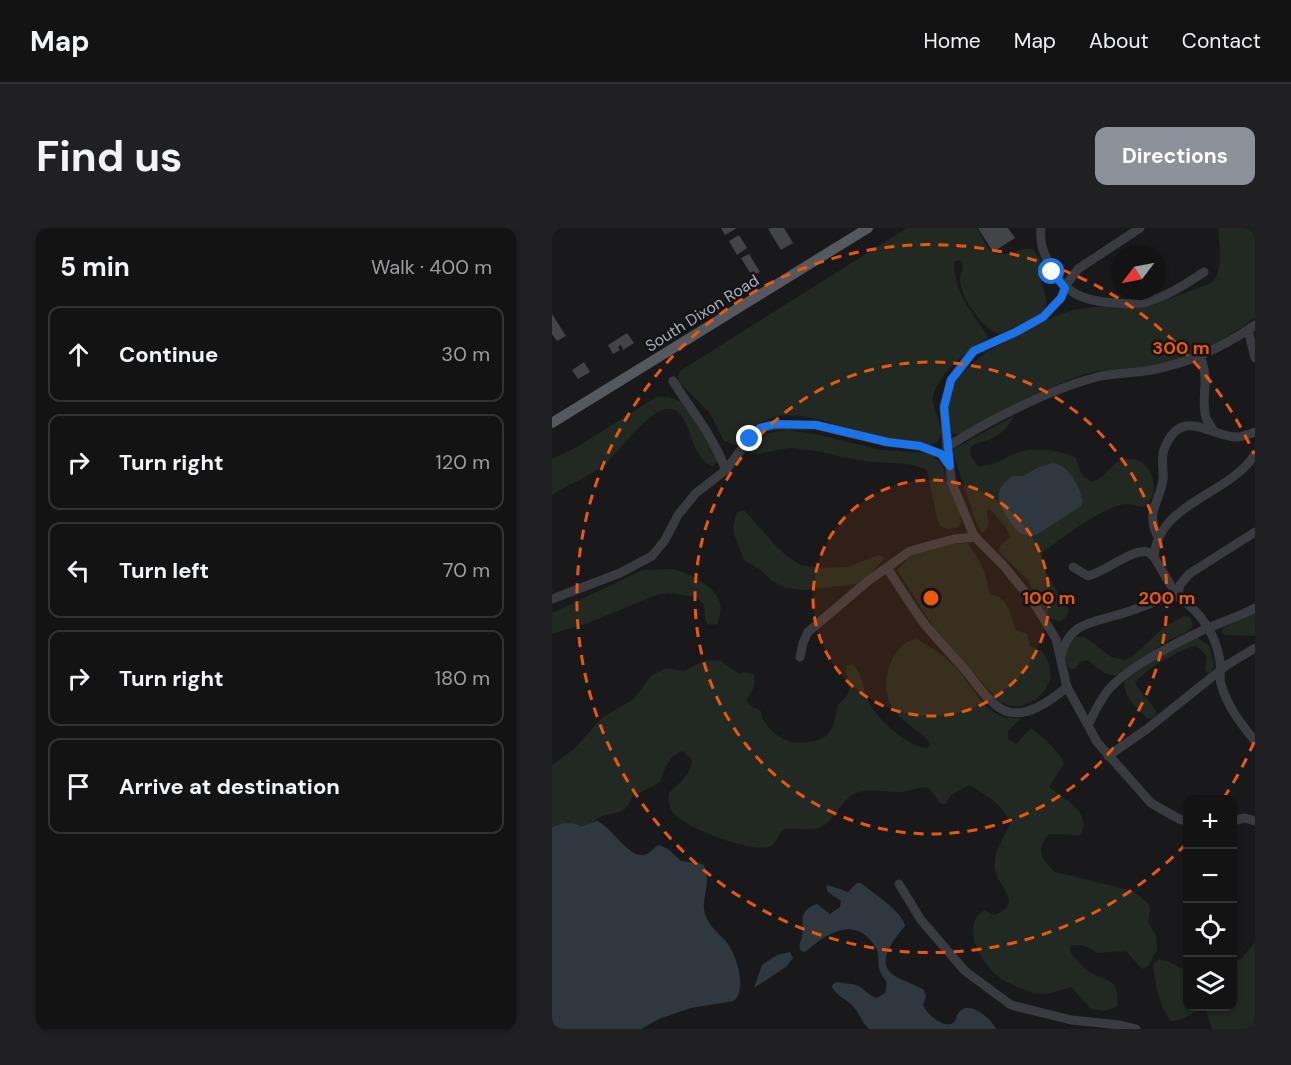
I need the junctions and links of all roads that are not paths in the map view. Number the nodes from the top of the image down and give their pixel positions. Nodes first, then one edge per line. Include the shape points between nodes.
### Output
1 (868, 228) edge
2 (1041, 228) edge
3 (1140, 228) edge
4 (1204, 272) dead end
5 (1065, 288) junction
6 (1252, 327) edge
7 (1200, 357) junction
8 (1255, 358) edge
9 (673, 381) dead end
10 (552, 423) edge
11 (1213, 430) junction
12 (1255, 432) edge
13 (947, 447) junction
14 (1255, 454) edge
15 (950, 466) junction
16 (726, 470) junction
17 (1255, 532) edge
18 (976, 537) junction
19 (1158, 537) junction
20 (1154, 556) junction
21 (1073, 567) dead end
22 (887, 568) junction
23 (1177, 596) junction
24 (552, 599) edge
25 (1255, 608) edge
26 (1209, 628) junction
27 (1255, 648) edge
28 (800, 657) dead end
29 (1061, 658) junction
30 (1220, 671) junction
31 (1068, 687) junction
32 (1088, 725) junction
33 (1255, 741) edge
34 (1108, 756) junction
35 (1183, 820) edge
36 (1237, 820) edge
37 (1255, 821) edge
38 (899, 884) dead end
39 (1136, 1029) edge

1 - 10 main road, South Dixon Road
2 - 5 lane via 1043,252
3 - 5 lane via 1078,269
4 - 5 lane via 1142,303 1095,302
5 - 13 lane via 1043,317 974,351 951,380 944,407
6 - 7 lane
6 - 8 lane
7 - 11 lane via 1206,377 1206,418
7 - 13 lane via 1148,371 1101,376 1072,386
9 - 16 lane via 706,427
11 - 12 lane via 1238,437
11 - 19 lane via 1198,425 1186,427 1174,433 1164,448 1163,480 1152,511 1152,526
13 - 15 lane
14 - 19 lane via 1247,467 1170,520
15 - 16 lane via 941,454 920,446 816,425 775,424 760,428
15 - 18 lane via 952,483
16 - 24 lane via 696,493 652,556
17 - 23 lane via 1189,574
18 - 22 lane via 910,551
18 - 29 lane via 1034,603 1056,639
19 - 20 lane
20 - 21 lane via 1135,552 1088,576
20 - 23 lane
22 - 28 lane via 808,632
22 - 31 lane via 925,624 999,706 1009,712 1029,709
23 - 26 lane via 1190,604
23 - 29 lane via 1084,624 1068,636
25 - 26 lane
26 - 30 lane
26 - 32 lane via 1148,660 1110,688
27 - 30 lane
29 - 31 lane
30 - 33 lane via 1224,694
30 - 34 lane
31 - 32 lane
32 - 34 lane
34 - 35 lane via 1151,802
36 - 37 lane
38 - 39 lane via 921,920 965,971 1011,1005 1071,1020

